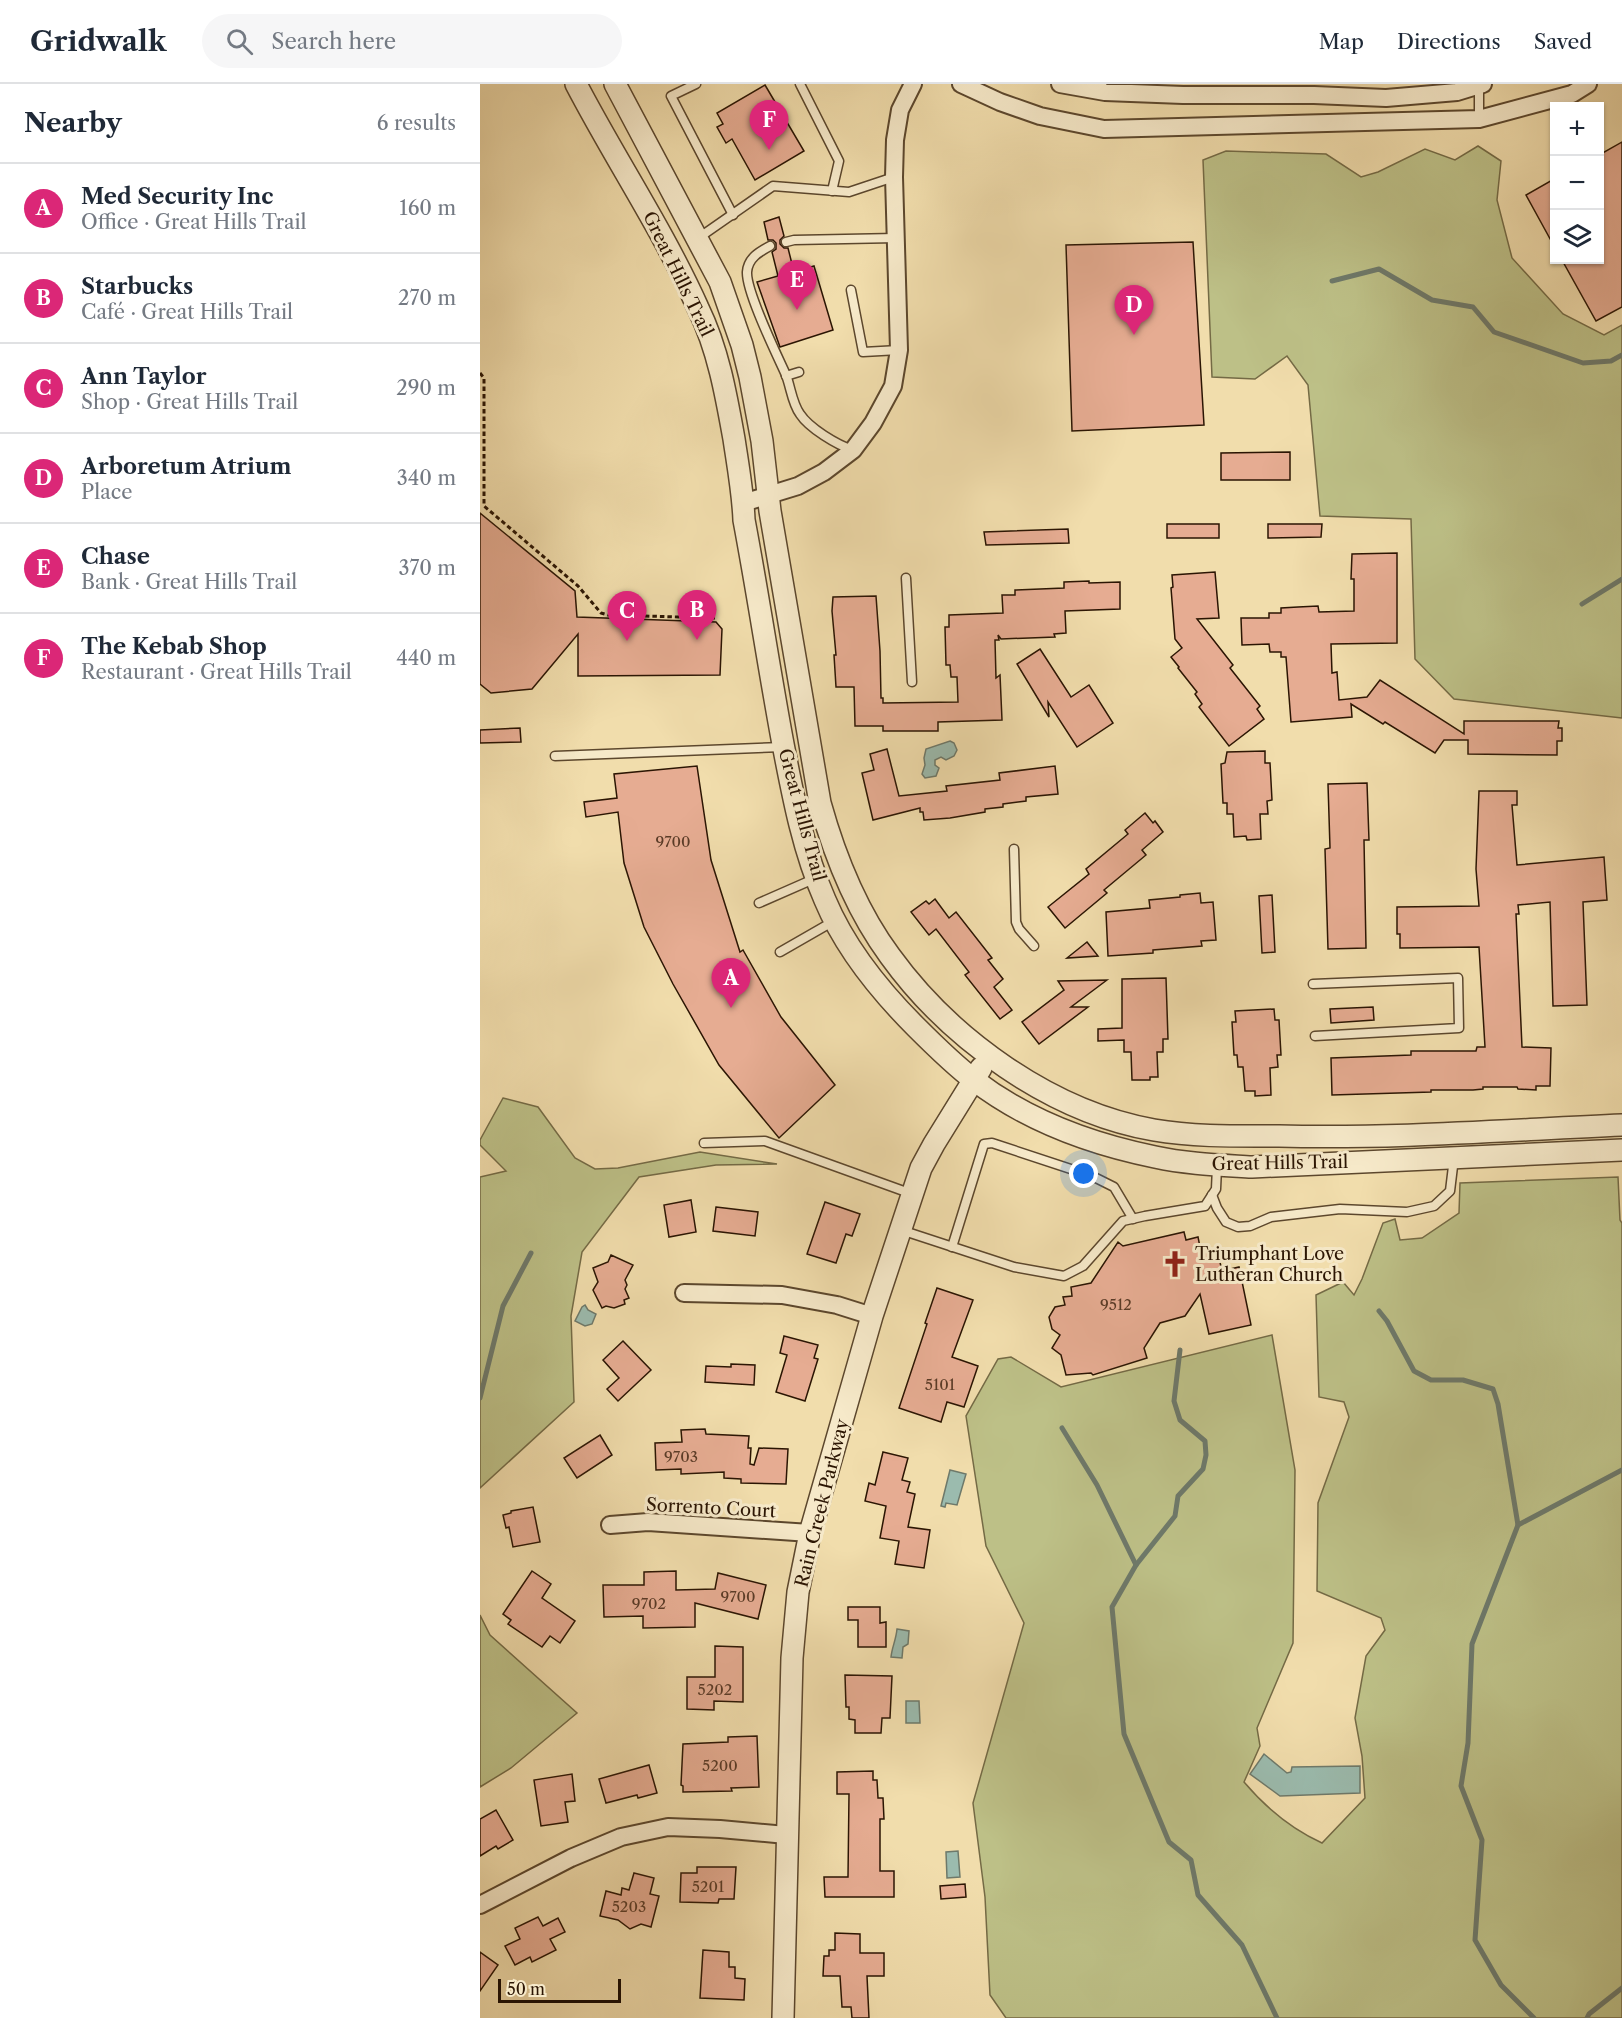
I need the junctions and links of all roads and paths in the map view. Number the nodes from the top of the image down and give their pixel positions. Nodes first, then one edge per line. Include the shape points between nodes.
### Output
1 (576, 84) edge
2 (615, 84) edge
3 (696, 84) edge
4 (800, 84) edge
5 (913, 84) edge
6 (961, 84) edge
7 (1060, 84) edge
8 (1480, 84) edge
9 (1588, 84) edge
10 (1479, 119) junction
11 (894, 177) junction
12 (832, 191) junction
13 (733, 215) junction
14 (896, 238) junction
15 (697, 239) junction
16 (786, 242) dead end
17 (770, 246) dead end
18 (851, 290) dead end
19 (899, 350) junction
20 (798, 372) dead end
21 (480, 373) edge
22 (786, 376) junction
23 (853, 450) junction
24 (768, 495) junction
25 (743, 503) junction
26 (906, 578) dead end
27 (716, 618) dead end
28 (912, 682) dead end
29 (783, 747) junction
30 (555, 756) dead end
31 (1014, 849) dead end
32 (816, 878) junction
33 (850, 888) junction
34 (824, 900) junction
35 (759, 903) dead end
36 (835, 921) junction
37 (1034, 946) dead end
38 (780, 952) dead end
39 (1312, 984) dead end
40 (1315, 1036) dead end
41 (989, 1054) junction
42 (973, 1080) junction
43 (1622, 1125) edge
44 (704, 1143) dead end
45 (1622, 1150) edge
46 (1454, 1158) junction
47 (1218, 1165) junction
48 (912, 1194) junction
49 (1212, 1195) junction
50 (1133, 1219) junction
51 (900, 1230) junction
52 (952, 1247) junction
53 (684, 1293) dead end
54 (872, 1316) junction
55 (610, 1525) dead end
56 (810, 1533) junction
57 (786, 1835) junction
58 (480, 1905) edge
59 (783, 2018) edge

1 - 25 street, Great Hills Trail via 699,309 720,366
2 - 15 street, Great Hills Trail
3 - 13 lane via 671,96
4 - 12 lane via 839,161
5 - 11 street via 900,110
6 - 10 street via 1040,116 1104,129
7 - 8 street via 1105,92 1386,98 1457,92
8 - 10 lane
9 - 10 street via 1572,94
11 - 12 lane via 849,192
11 - 14 street
12 - 13 lane via 773,186
13 - 15 lane
14 - 16 lane
14 - 19 street
15 - 24 street, Great Hills Trail via 720,282 750,377
17 - 22 lane via 753,256 747,272 750,289
18 - 19 lane via 863,352
19 - 23 street via 893,386
20 - 22 lane
21 - 27 path via 484,378 484,506 578,586 602,613
22 - 23 lane via 799,414 827,437
23 - 24 street via 798,486
24 - 25 street
24 - 33 street, Great Hills Trail via 820,803
25 - 29 street, Great Hills Trail
26 - 28 lane
29 - 30 lane
29 - 32 street, Great Hills Trail
31 - 37 lane via 1016,922
32 - 34 street, Great Hills Trail
32 - 35 lane
33 - 34 street
33 - 41 street, Great Hills Trail via 888,954 911,983
34 - 36 street, Great Hills Trail
36 - 38 lane
36 - 42 street, Great Hills Trail via 877,985
39 - 40 lane via 1458,978 1459,1028
41 - 42 street, Rain Creek Parkway
41 - 43 street, Great Hills Trail via 1059,1098 1153,1130 1202,1135 1351,1138
42 - 47 street, Great Hills Trail via 1057,1128 1156,1158
42 - 48 street, Rain Creek Parkway via 921,1168
44 - 48 lane via 765,1141
45 - 46 street, Great Hills Trail
46 - 47 street, Great Hills Trail via 1252,1167
46 - 49 lane via 1450,1191 1434,1206 1407,1212 1340,1209 1271,1217 1238,1227 1226,1222
47 - 49 lane
48 - 51 street, Rain Creek Parkway
49 - 50 lane via 1205,1206
50 - 52 lane via 1123,1221 1083,1266 1064,1276 1014,1267
50 - 52 lane via 1114,1187 1086,1174 992,1143 984,1144
51 - 52 lane
51 - 54 street, Rain Creek Parkway
53 - 54 street via 782,1295
54 - 56 street, Rain Creek Parkway
55 - 56 street, Sorrento Court via 648,1522
56 - 57 street, Rain Creek Parkway via 798,1592 792,1658
57 - 58 street via 668,1827 621,1837
57 - 59 street, Rain Creek Parkway

